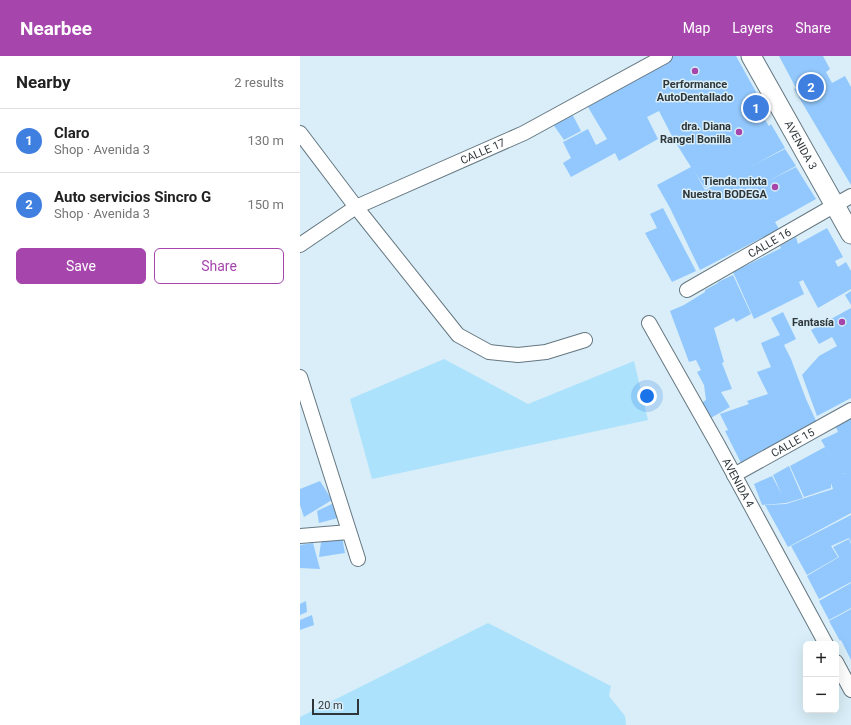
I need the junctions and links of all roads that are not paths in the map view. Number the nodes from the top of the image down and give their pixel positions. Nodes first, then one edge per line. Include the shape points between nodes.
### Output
1 (665, 56) edge
2 (751, 56) edge
3 (300, 133) edge
4 (851, 196) edge
5 (834, 205) junction
6 (356, 207) junction
7 (851, 234) edge
8 (300, 245) edge
9 (687, 290) dead end
10 (649, 323) dead end
11 (585, 340) dead end
12 (300, 377) edge
13 (851, 410) edge
14 (734, 475) junction
15 (349, 532) junction
16 (300, 536) edge
17 (358, 559) dead end
18 (824, 641) edge
19 (839, 668) edge
20 (851, 690) edge

1 - 6 street, CALLE 17 via 524,133
2 - 5 main road, AVENIDA 3
3 - 6 street
4 - 5 street, CALLE 16
5 - 7 main road, AVENIDA 3
5 - 9 street, CALLE 16
6 - 8 street, CALLE 17
6 - 11 street via 458,335 489,352 518,355 546,352
10 - 14 street, AVENIDA 4
12 - 15 street
13 - 14 street, CALLE 15
14 - 18 street, AVENIDA 4
15 - 16 street
15 - 17 street
19 - 20 street

